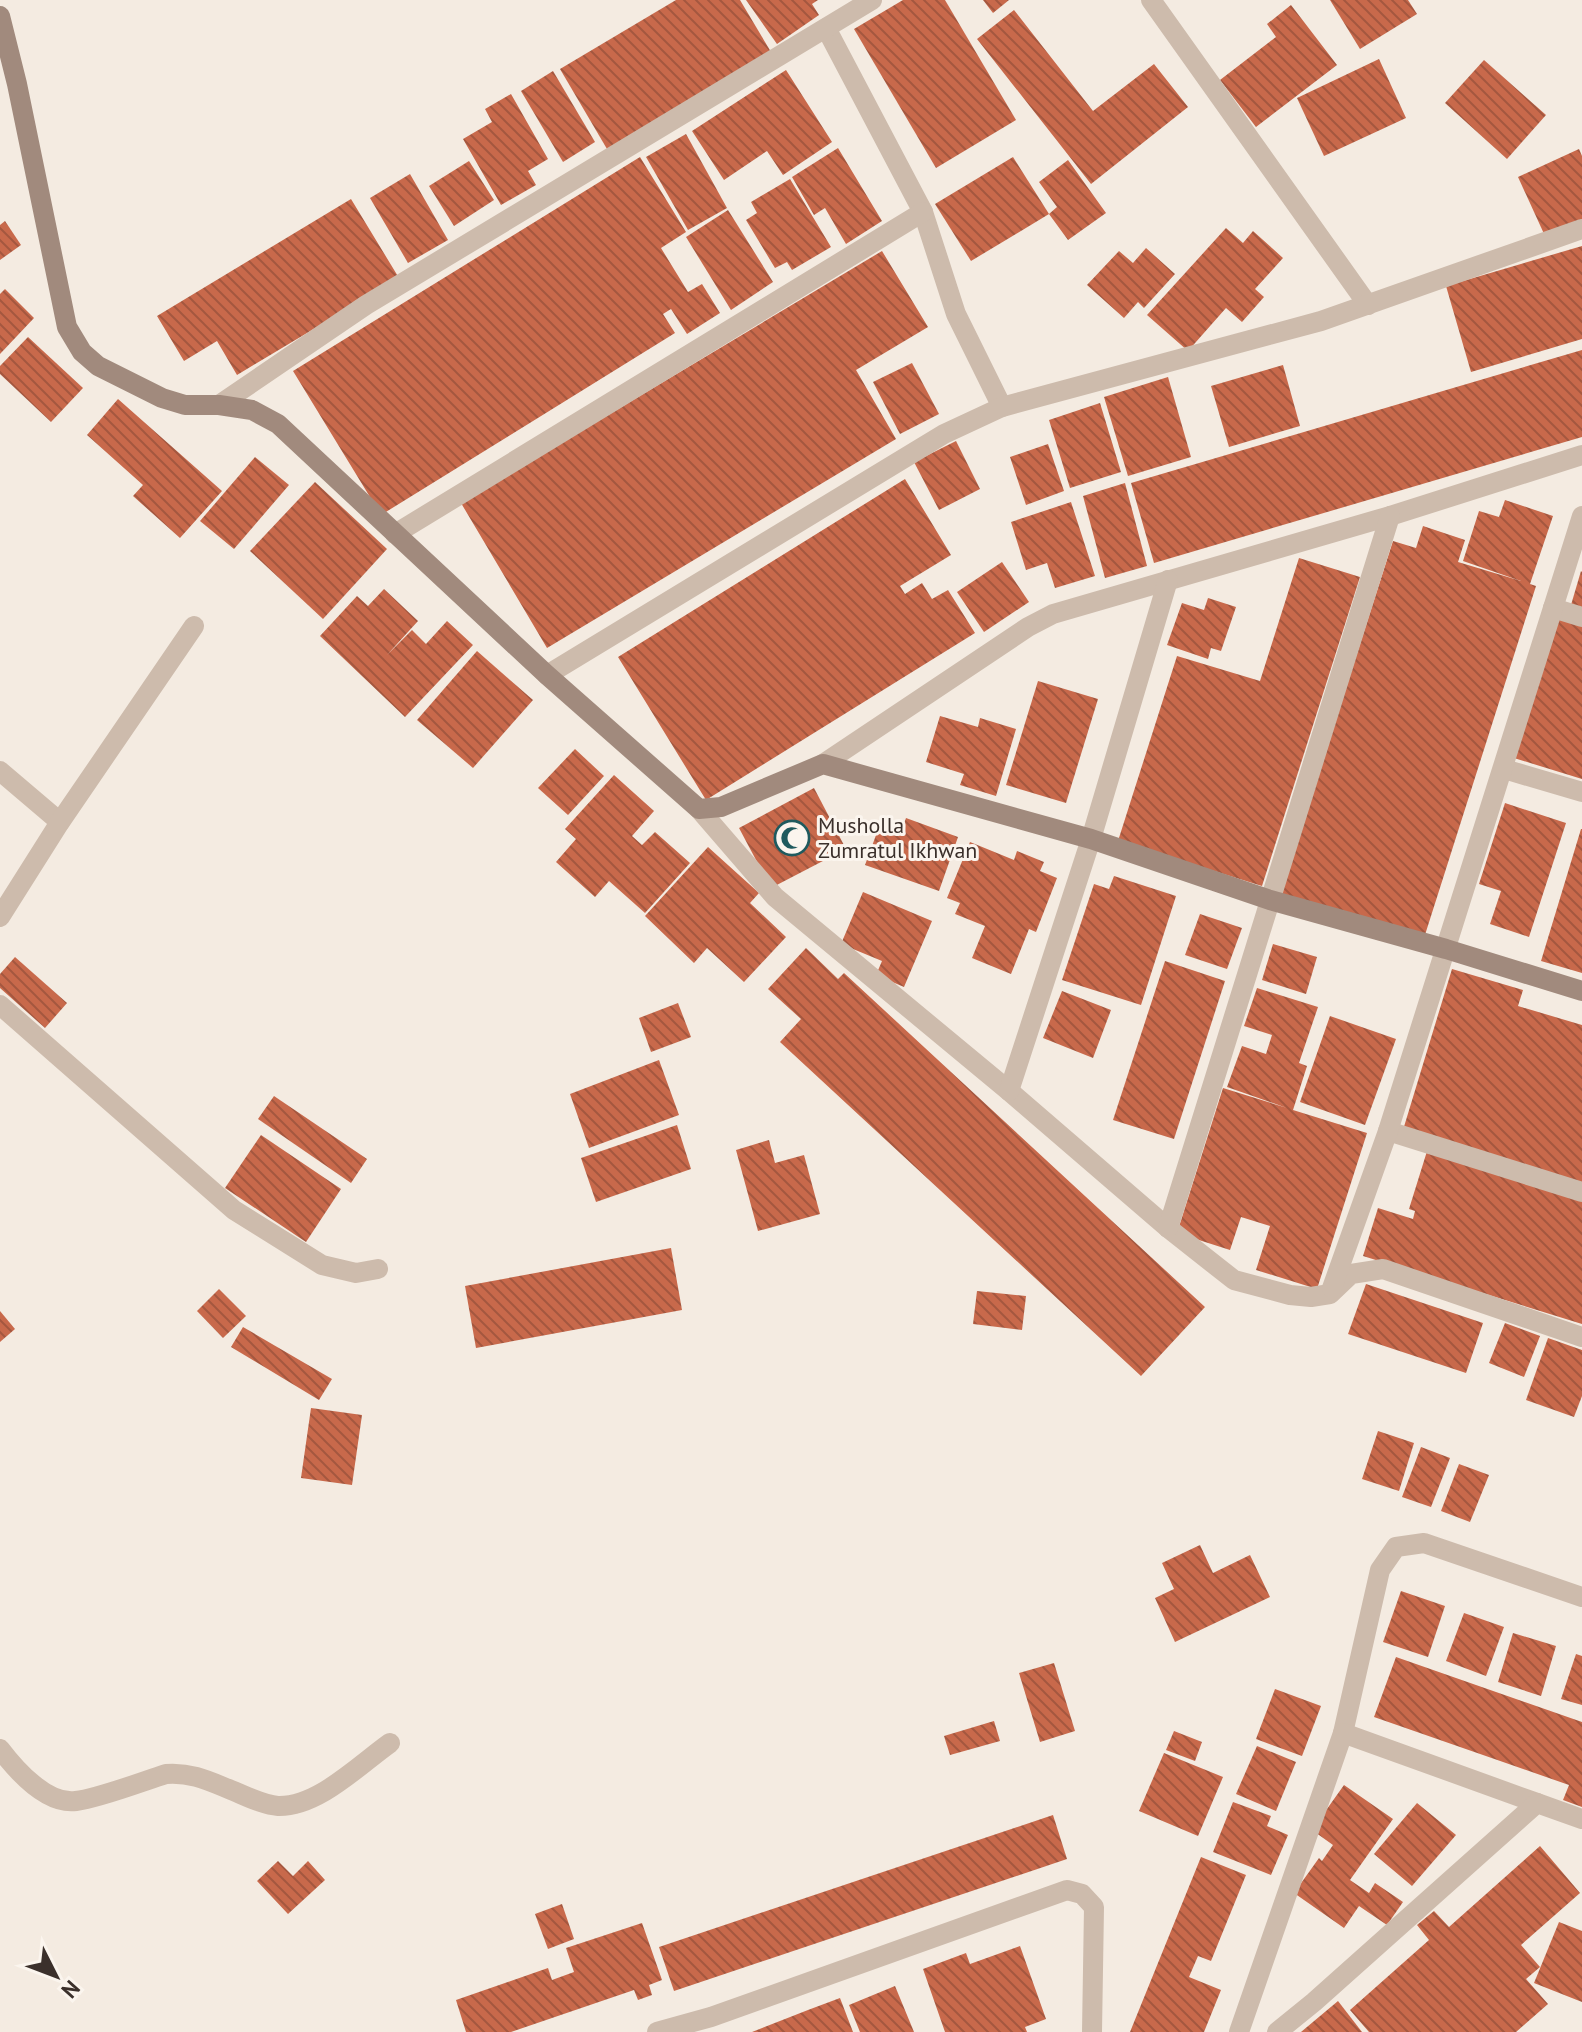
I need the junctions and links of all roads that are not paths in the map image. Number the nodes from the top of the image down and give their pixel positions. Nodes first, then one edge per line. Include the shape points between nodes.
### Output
1 (872, 0) edge
2 (1151, 0) edge
3 (0, 16) edge
4 (826, 28) junction
5 (923, 212) junction
6 (1582, 229) edge
7 (1368, 305) junction
8 (219, 405) junction
9 (1002, 407) junction
10 (1582, 455) edge
11 (1390, 516) junction
12 (1582, 516) edge
13 (395, 534) junction
14 (1168, 580) junction
15 (1553, 608) junction
16 (1582, 617) edge
17 (194, 626) dead end
18 (547, 675) junction
19 (823, 764) junction
20 (1504, 769) junction
21 (0, 771) edge
22 (1582, 792) edge
23 (699, 809) junction
24 (60, 822) junction
25 (1091, 839) junction
26 (1270, 900) junction
27 (0, 917) edge
28 (1446, 949) junction
29 (1582, 991) edge
30 (0, 1005) edge
31 (1009, 1091) junction
32 (1388, 1131) junction
33 (1582, 1192) edge
34 (1168, 1228) junction
35 (378, 1269) dead end
36 (1330, 1294) junction
37 (1582, 1337) edge
38 (1582, 1597) edge
39 (1343, 1733) junction
40 (390, 1743) dead end
41 (0, 1749) edge
42 (1537, 1803) junction
43 (1582, 1819) edge
44 (657, 2032) edge
45 (1092, 2032) edge
46 (1239, 2032) edge
47 (1277, 2032) edge

1 - 4 street
2 - 7 street
3 - 8 street via 67,327 98,366 162,398 185,405
4 - 5 street
4 - 8 street via 366,305
5 - 9 street via 956,314
5 - 13 street
6 - 7 street
7 - 9 street
8 - 13 street via 252,410 278,424
9 - 18 street via 944,434
10 - 11 street
11 - 14 street
11 - 26 street
12 - 15 street
13 - 18 street
14 - 19 street via 1081,604 1028,627
14 - 25 street
15 - 16 street
15 - 20 street
17 - 24 street
18 - 23 street
19 - 23 street via 721,807
19 - 25 street
20 - 22 street
20 - 28 street
21 - 24 street
23 - 31 street via 775,897
24 - 27 street
25 - 26 street
25 - 31 street
26 - 28 street
26 - 34 street
28 - 29 street
28 - 32 street
30 - 35 street via 234,1210 322,1265 356,1273
31 - 34 street
32 - 33 street
32 - 36 street
34 - 36 street via 1234,1280 1290,1295
36 - 37 street via 1351,1274 1383,1269
38 - 39 street via 1424,1543 1396,1547 1380,1570
39 - 42 street
39 - 46 street
40 - 41 street via 313,1799 275,1806 182,1773 74,1802 38,1787
42 - 43 street
42 - 47 street
44 - 45 street via 1067,1890 1089,1898 1094,1907

